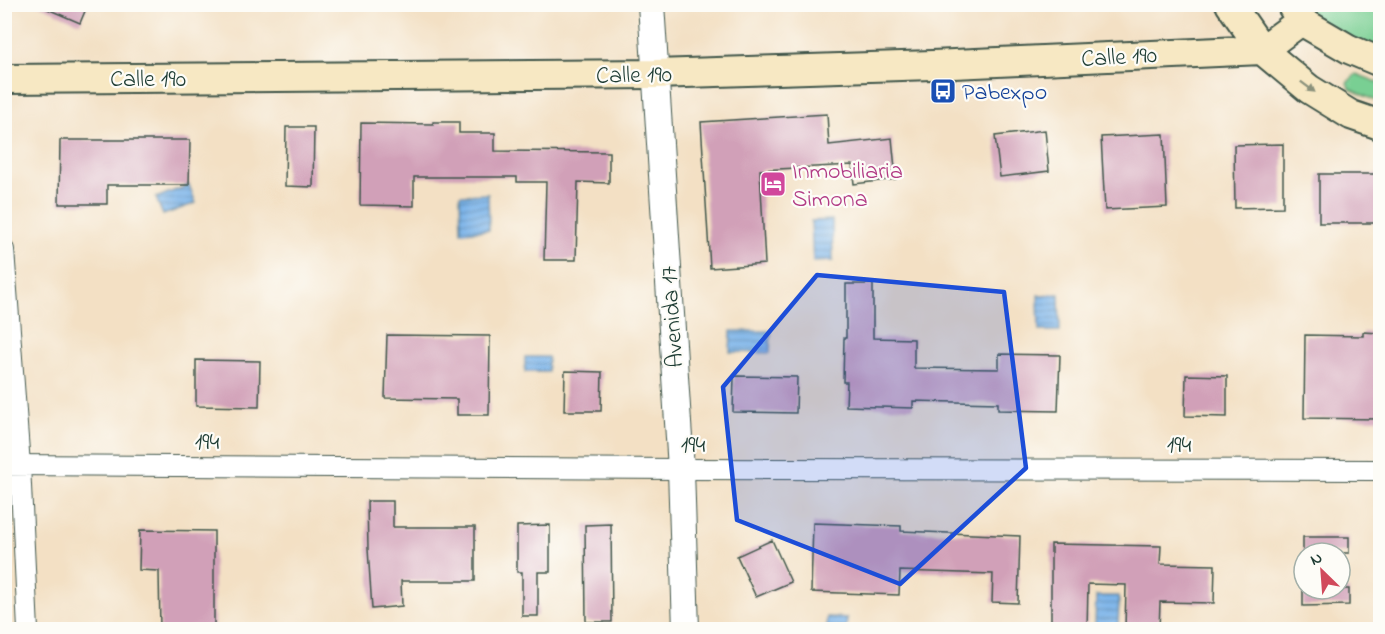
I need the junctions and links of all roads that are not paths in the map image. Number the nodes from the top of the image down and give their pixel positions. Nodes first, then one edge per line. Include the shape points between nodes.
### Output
1 (651, 4) edge
2 (1230, 4) edge
3 (1296, 13) edge
4 (1262, 50) junction
5 (1380, 62) edge
6 (655, 74) junction
7 (4, 79) edge
8 (1380, 125) edge
9 (4, 250) edge
10 (12, 465) edge
11 (681, 469) junction
12 (1380, 470) edge
13 (28, 630) edge
14 (686, 630) edge

1 - 6 street, Avenida 17
2 - 4 main road
3 - 4 main road
3 - 5 main road via 1349,49
4 - 6 main road, Calle 190
4 -> 8 main road via 1351,115
6 - 7 main road, Calle 190
6 - 11 street, Avenida 17
9 - 10 street
10 - 11 street, 194
10 - 13 street
11 - 12 street, 194
11 - 14 street, Avenida 17

